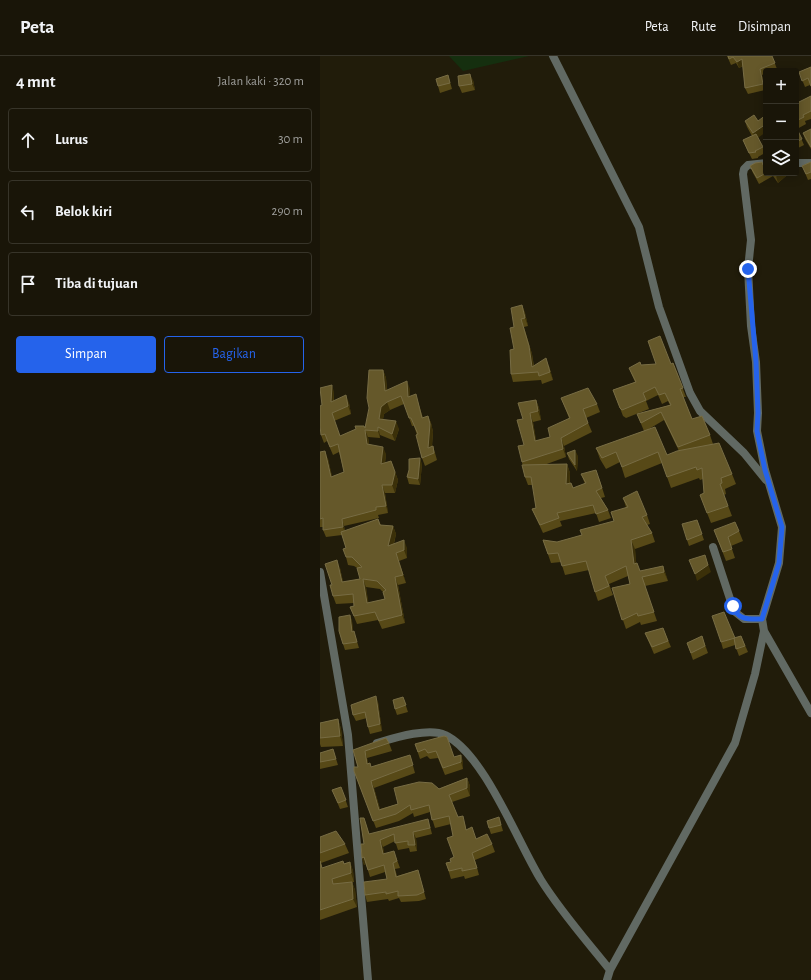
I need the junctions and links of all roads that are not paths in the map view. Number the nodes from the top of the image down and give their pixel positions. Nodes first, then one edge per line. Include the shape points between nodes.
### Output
1 (553, 56) edge
2 (763, 163) edge
3 (799, 163) edge
4 (811, 163) edge
5 (770, 486) junction
6 (713, 547) dead end
7 (320, 572) edge
8 (762, 619) junction
9 (764, 631) junction
10 (811, 713) edge
11 (357, 750) junction
12 (610, 970) junction
13 (368, 980) edge
14 (608, 980) edge

1 - 5 street via 639,227 659,307 690,393 700,411 744,453
2 - 5 street via 748,165 743,174 751,240 748,269 756,362 757,431
3 - 4 street
5 - 8 street via 782,527 779,563
6 - 8 street via 734,612 744,619
7 - 11 street
8 - 9 street
9 - 10 street
9 - 12 street via 755,674 735,743
11 - 12 street via 396,738 437,732 449,737 465,750 483,773 546,888
11 - 13 street
12 - 14 street

